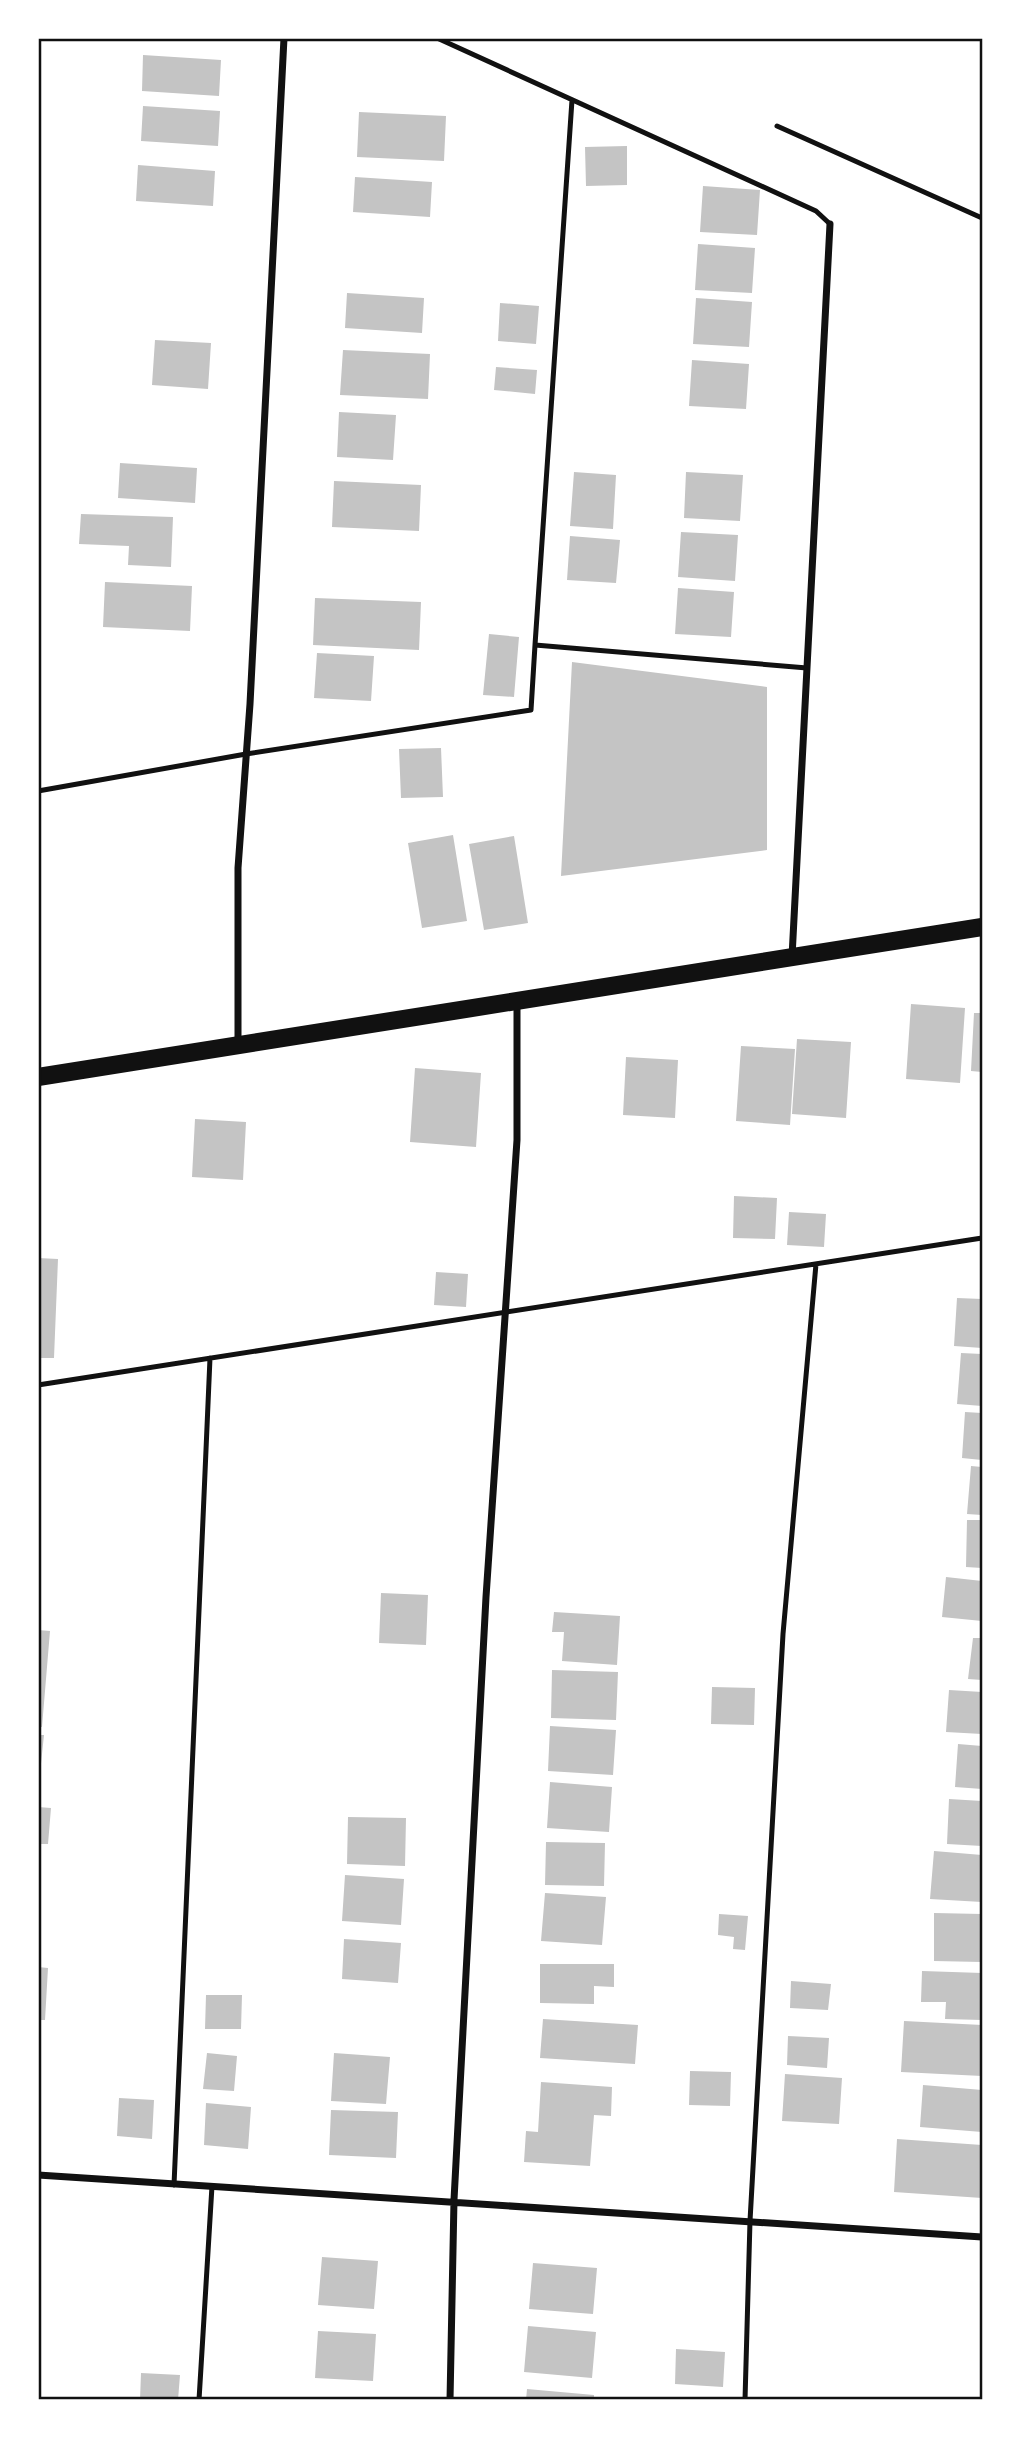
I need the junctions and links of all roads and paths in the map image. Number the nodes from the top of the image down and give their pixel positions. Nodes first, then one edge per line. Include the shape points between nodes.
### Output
1 (284, 38) edge
2 (437, 38) edge
3 (572, 100) junction
4 (777, 126) dead end
5 (982, 218) edge
6 (830, 224) joint
7 (535, 645) junction
8 (807, 668) junction
9 (246, 754) junction
10 (38, 791) edge
11 (982, 927) edge
12 (792, 958) junction
13 (517, 1002) junction
14 (238, 1046) junction
15 (38, 1077) edge
16 (982, 1238) edge
17 (816, 1264) junction
18 (505, 1312) junction
19 (211, 1358) junction
20 (38, 1385) edge
21 (38, 2175) edge
22 (174, 2185) junction
23 (212, 2186) junction
24 (454, 2200) junction
25 (750, 2221) junction
26 (982, 2237) edge
27 (198, 2399) edge
28 (450, 2399) edge
29 (745, 2399) edge

1 - 9 street
2 - 3 lane
3 - 6 lane via 816,211
3 - 7 lane
4 - 5 lane
6 - 8 street
7 - 8 lane
7 - 9 lane via 531,710
8 - 12 street
9 - 10 lane
9 - 14 street via 238,869
11 - 12 main road
12 - 13 main road
13 - 14 main road
13 - 18 street via 517,1140
14 - 15 main road
16 - 17 lane
17 - 18 lane
17 - 25 lane via 783,1634
18 - 19 lane
18 - 24 street
19 - 20 lane
19 - 22 lane
21 - 22 street
22 - 23 street
23 - 24 street
23 - 27 lane
24 - 25 street
24 - 28 street
25 - 26 street
25 - 29 lane

